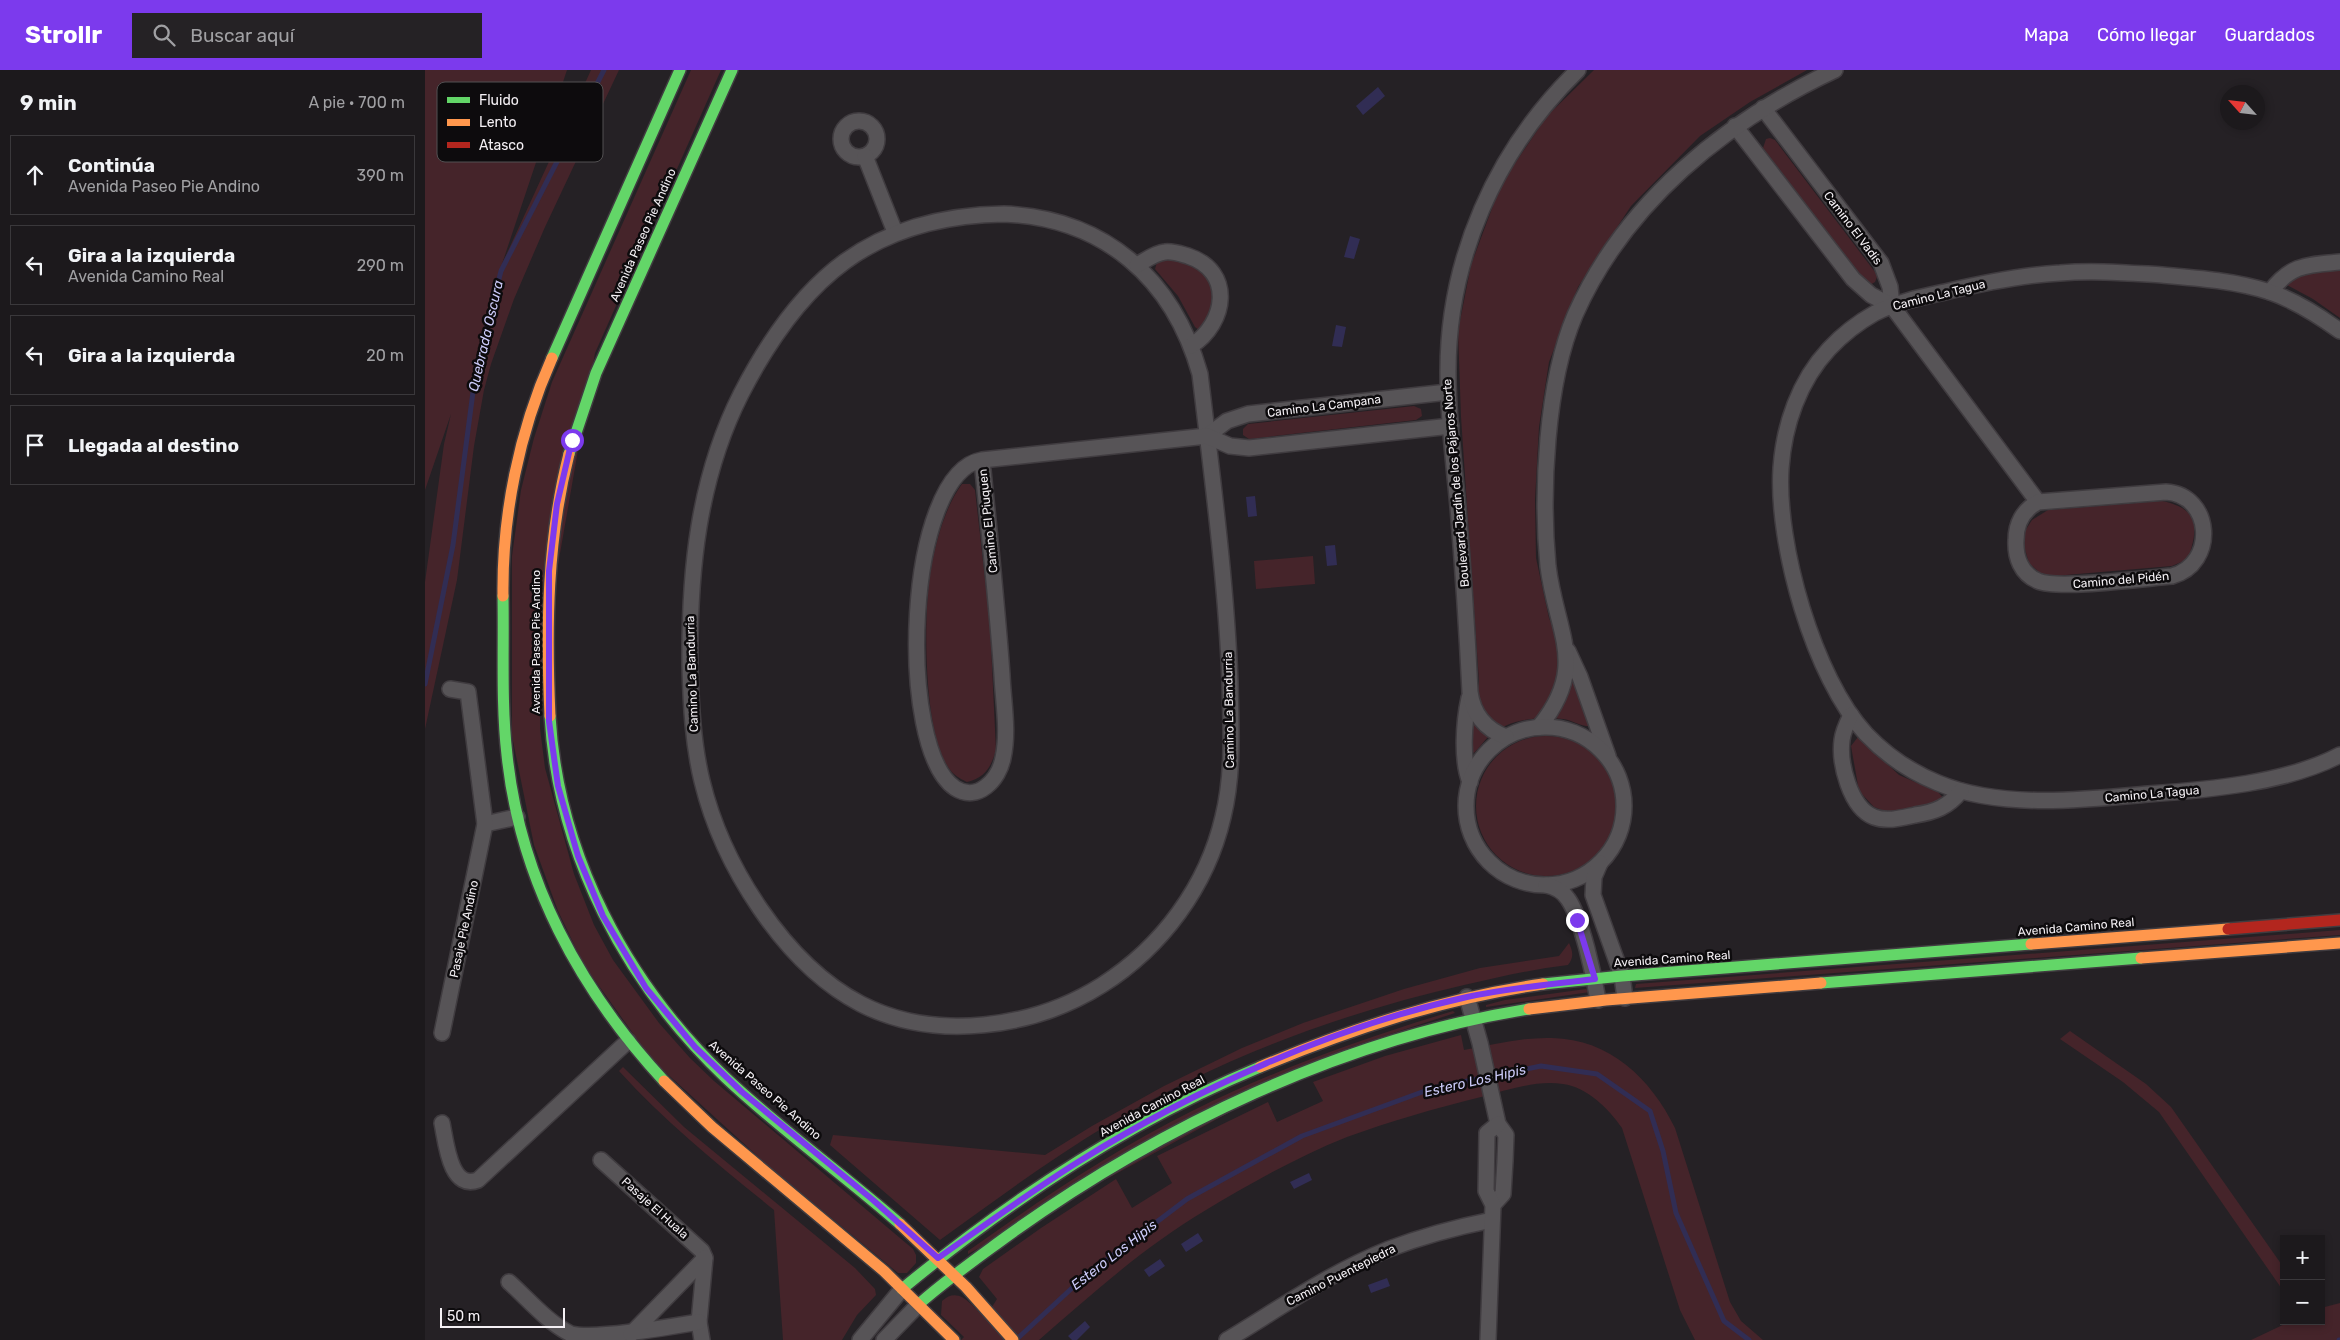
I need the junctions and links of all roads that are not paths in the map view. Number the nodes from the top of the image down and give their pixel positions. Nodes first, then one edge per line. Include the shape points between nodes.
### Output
1 (680, 70) edge
2 (732, 70) edge
3 (1835, 70) edge
4 (1575, 71) edge
5 (1763, 108) junction
6 (1735, 126) junction
7 (865, 156) dead end
8 (895, 232) junction
9 (2340, 262) edge
10 (1137, 265) junction
11 (2270, 292) junction
12 (1892, 306) junction
13 (2340, 331) edge
14 (1191, 346) junction
15 (1448, 392) junction
16 (1451, 426) junction
17 (1207, 436) junction
18 (982, 460) junction
19 (2038, 502) junction
20 (1565, 645) junction
21 (450, 689) dead end
22 (1470, 692) junction
23 (1851, 715) junction
24 (1539, 727) junction
25 (1506, 737) junction
26 (2340, 755) edge
27 (1609, 759) junction
28 (1470, 782) junction
29 (1961, 791) junction
30 (517, 817) junction
31 (485, 824) junction
32 (1602, 860) junction
33 (1546, 884) junction
34 (2340, 920) edge
35 (2340, 943) edge
36 (1622, 976) junction
37 (1595, 979) junction
38 (1467, 997) junction
39 (1625, 998) junction
40 (1599, 1000) junction
41 (1474, 1018) junction
42 (442, 1033) dead end
43 (628, 1041) junction
44 (442, 1123) dead end
45 (601, 1160) dead end
46 (1493, 1213) junction
47 (705, 1258) junction
48 (938, 1258) junction
49 (956, 1275) junction
50 (509, 1282) dead end
51 (902, 1289) junction
52 (919, 1304) junction
53 (699, 1322) junction
54 (631, 1334) junction
55 (702, 1340) edge
56 (860, 1340) edge
57 (884, 1340) edge
58 (954, 1340) edge
59 (1013, 1340) edge
60 (1227, 1340) edge
61 (1488, 1340) edge

1 - 30 main road via 550,362 518,462 507,518 502,700 508,770
2 - 48 main road, Avenida Paseo Pie Andino via 596,373 564,472 549,571 549,721 558,786 578,856 603,916 633,969 659,1006 718,1070
3 - 5 street
4 - 15 street, Boulevard Jardín de los Pájaros Norte via 1525,131 1476,221 1453,304
5 - 6 street
5 - 12 street, Camino El Vadis via 1881,263 1890,287
6 - 12 street via 1853,280
6 - 20 street via 1681,171 1633,224 1593,280 1566,341 1550,422 1546,503 1549,567
7 - 8 street
8 - 10 street, Camino La Bandurria via 961,216 1004,214 1041,217 1091,234
8 - 17 street, Camino La Bandurria via 849,258 821,281 792,313 758,363 726,427 709,475 698,526 691,585 690,663 694,735 701,778 717,829 744,882 775,928 817,972 852,999 880,1013 934,1024 993,1023 1036,1014 1077,998 1121,972 1160,936 1188,900 1218,836 1231,764 1227,621
9 - 11 street via 2290,271
10 - 14 street, Camino La Bandurria via 1170,303
10 - 14 street via 1158,253 1171,251 1204,263 1215,275 1220,295 1216,319 1207,334
11 - 12 street, Camino La Tagua via 2190,278 2072,272 1976,285
11 - 13 street, Camino La Tagua via 2305,308
12 - 19 street
12 - 23 street, Camino La Tagua via 1876,313 1832,345 1811,372 1792,413 1781,466 1784,521 1798,591 1820,656
14 - 17 street, Camino La Bandurria via 1201,374
15 - 16 street, Boulevard Jardín de los Pájaros Norte
15 - 17 street, Camino La Campana via 1248,414 1227,421
16 - 17 street via 1249,448 1230,446
16 - 22 street, Boulevard Jardín de los Pájaros Norte
17 - 18 street
18 - 18 street, Camino El Piuquen via 959,472 934,518 924,558 918,617 919,697 927,741 949,783 959,790 971,792 988,786 999,771 1004,757 1005,733 997,607
19 - 19 street, Camino del Pidén via 2021,517 2015,547 2024,570 2039,582 2056,585 2172,576 2191,567 2201,551 2203,530 2199,513 2190,501 2178,494 2166,492
20 - 24 street via 1567,669 1563,688
20 - 27 street
21 - 31 street, Pasaje Pie Andino via 468,692
22 - 25 street, Boulevard Jardín de los Pájaros Norte via 1471,702 1481,721
22 - 28 street, Boulevard Jardín de los Pájaros Norte via 1465,755
23 - 29 street, Camino La Tagua via 1865,733 1899,762 1939,784
23 - 29 street via 1842,750 1851,796 1866,814 1888,820 1930,813 1947,806
24 - 25 street
24 - 27 street via 1573,732 1593,743
25 - 28 street via 1481,761
26 - 29 street, Camino La Tagua via 2291,773 2195,791 2067,800
27 - 32 street via 1621,787 1623,811 1616,840
28 - 33 street via 1468,822 1486,858 1507,875
30 - 31 street
30 - 43 main road via 539,889 565,947 597,1000
31 - 42 street, Pasaje Pie Andino
32 - 33 street via 1571,880
32 - 36 street via 1593,877 1593,895
33 - 37 street via 1563,894 1572,906
34 - 36 main road, Avenida Camino Real
35 - 39 main road
36 - 37 main road, Avenida Camino Real
36 - 39 street
37 - 38 main road, Avenida Camino Real
37 - 40 street
38 - 41 street
38 - 48 main road, Avenida Camino Real via 1357,1029 1269,1063 1207,1092 1081,1160
39 - 40 main road
40 - 41 main road
41 - 46 street via 1498,1124 1487,1133 1486,1191
41 - 49 main road via 1318,1068 1177,1131 1061,1198
43 - 44 street via 478,1180 468,1182 454,1169
43 - 51 main road via 694,1111
45 - 47 street, Pasaje El Huala via 698,1246
46 - 60 street, Camino Puentepiedra via 1389,1249 1303,1292
46 - 61 street
47 - 53 street
47 - 54 street
48 - 49 main road, Avenida Paseo Pie Andino
48 - 51 main road, Avenida Camino Real
49 - 52 main road
49 - 59 main road, Avenida Paseo Pie Andino
50 - 54 street via 571,1334 593,1338
51 - 52 main road
51 - 56 street
52 - 57 street
52 - 58 main road
53 - 54 street
53 - 55 street

